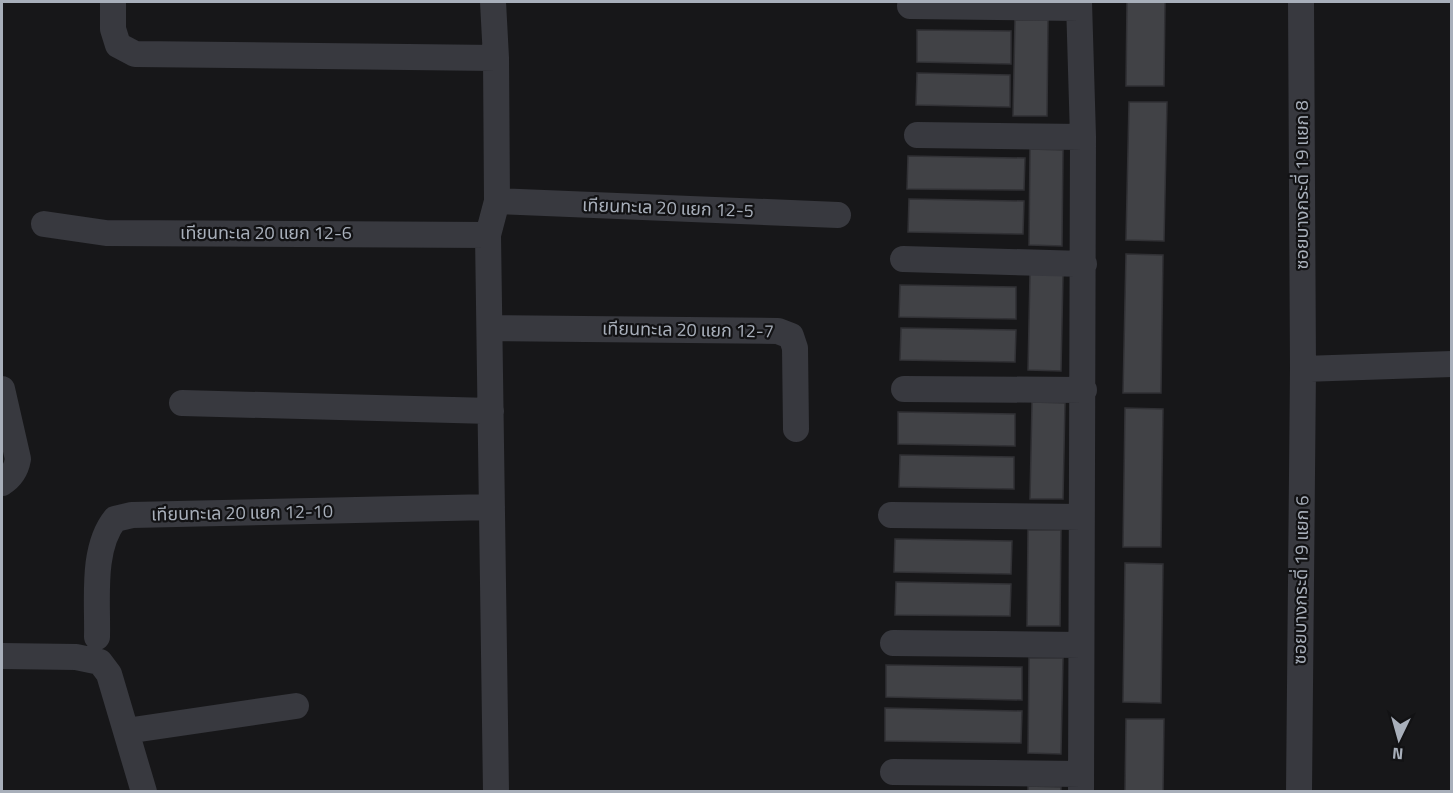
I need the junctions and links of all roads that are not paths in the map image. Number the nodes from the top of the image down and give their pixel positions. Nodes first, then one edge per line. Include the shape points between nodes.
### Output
1 (113, 2) edge
2 (493, 2) edge
3 (1301, 2) edge
4 (1079, 5) edge
5 (910, 6) dead end
6 (496, 58) junction
7 (917, 135) dead end
8 (1083, 137) junction
9 (497, 201) junction
10 (838, 215) dead end
11 (44, 224) dead end
12 (488, 235) junction
13 (903, 259) dead end
14 (1084, 264) junction
15 (490, 328) junction
16 (1452, 364) edge
17 (1303, 369) junction
18 (2, 389) edge
19 (904, 389) dead end
20 (1084, 390) junction
21 (182, 403) dead end
22 (490, 411) junction
23 (796, 429) dead end
24 (2, 483) edge
25 (492, 507) junction
26 (891, 515) dead end
27 (1081, 517) junction
28 (97, 637) dead end
29 (893, 643) dead end
30 (1081, 645) junction
31 (2, 656) edge
32 (296, 706) dead end
33 (126, 731) junction
34 (893, 772) dead end
35 (1081, 783) edge
36 (144, 792) edge
37 (496, 792) edge
38 (1299, 792) edge

1 - 6 street via 113,29 118,45 135,54
2 - 6 street
3 - 17 street, ซอยบางกระดี่ 19 แยก 8
4 - 5 street
4 - 8 street
6 - 9 street
7 - 8 street
8 - 14 street
9 - 10 street, เทียนทะเล 20 แยก 12-5
9 - 12 street
11 - 12 street, เทียนทะเล 20 แยก 12-6 via 106,232
12 - 15 street
13 - 14 street
14 - 20 street
15 - 22 street
15 - 23 street, เทียนทะเล 20 แยก 12-7 via 785,333 791,336 795,348
16 - 17 street
17 - 38 street, ซอยบางกระดี่ 19 แยก 6
18 - 24 street via 18,459 16,469
19 - 20 street
20 - 27 street
21 - 22 street
22 - 25 street
25 - 28 street, เทียนทะเล 20 แยก 12-10 via 132,515 115,519 99,553
25 - 37 street
26 - 27 street
27 - 30 street
29 - 30 street
30 - 35 street
31 - 33 street via 76,657 100,662 109,674
32 - 33 street
33 - 36 street
34 - 35 street

